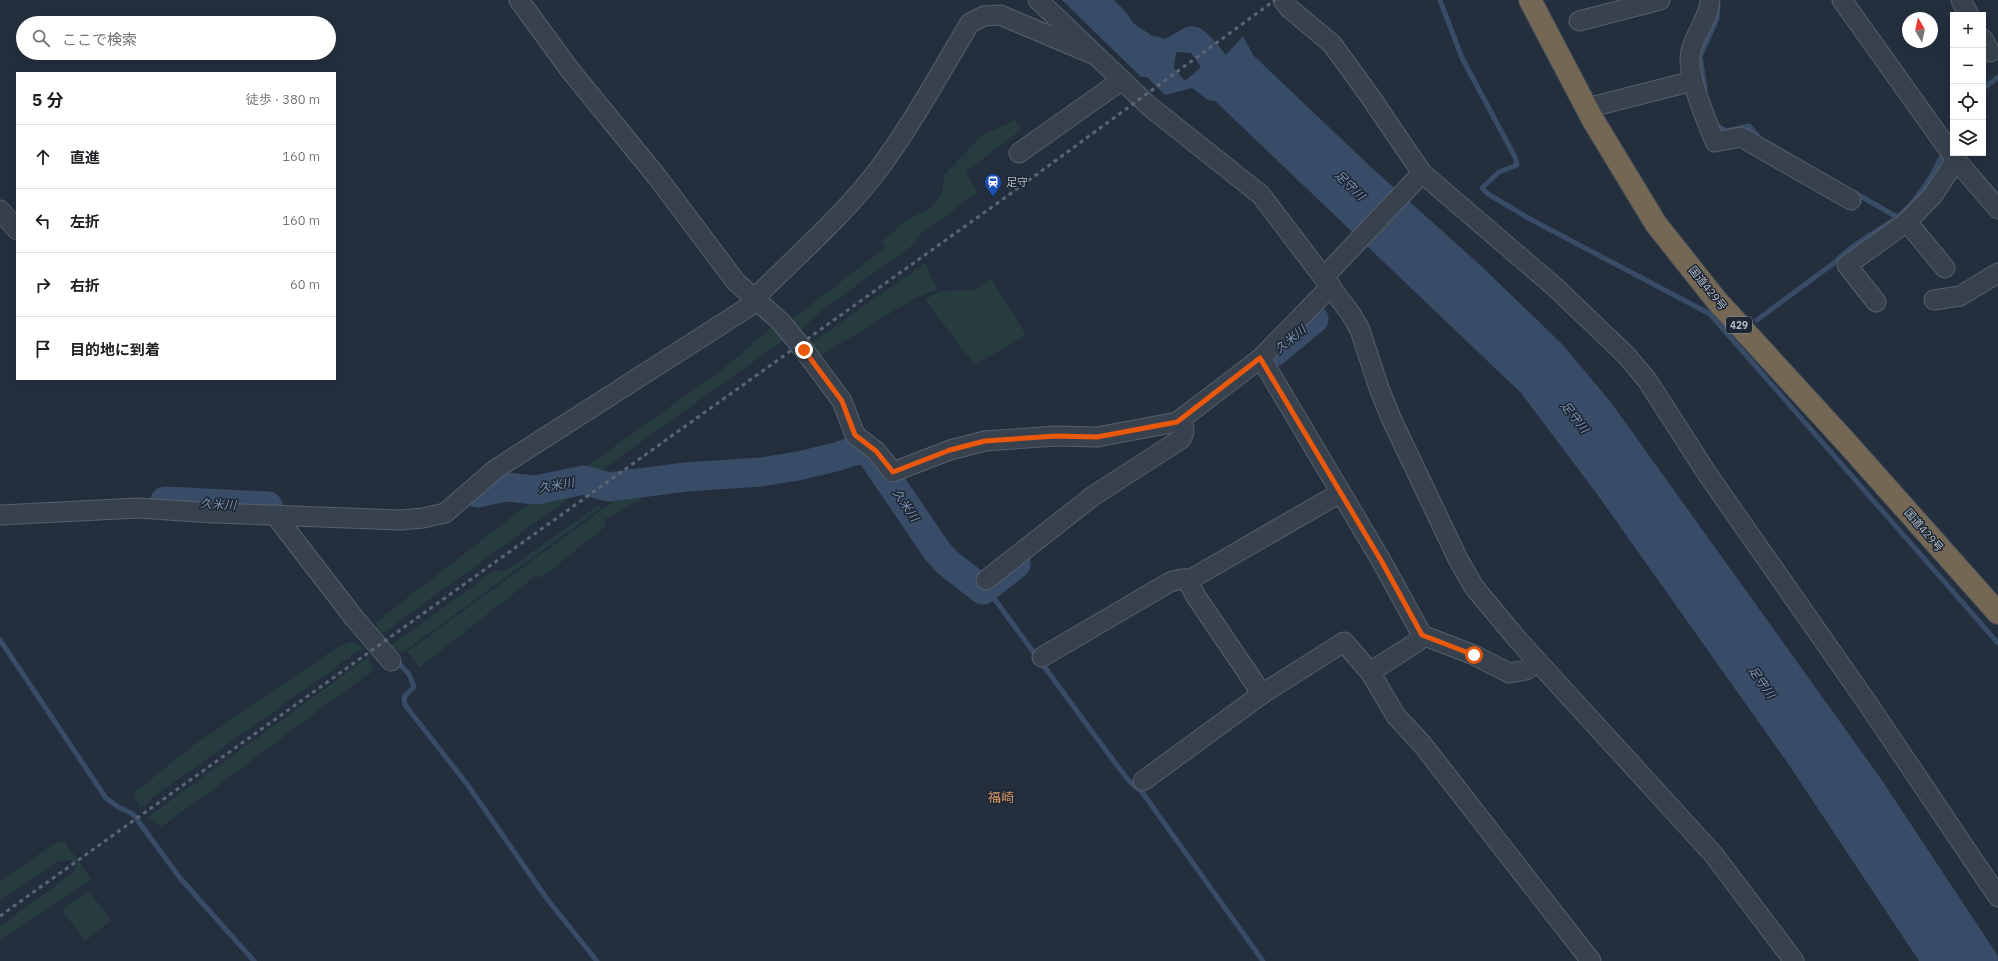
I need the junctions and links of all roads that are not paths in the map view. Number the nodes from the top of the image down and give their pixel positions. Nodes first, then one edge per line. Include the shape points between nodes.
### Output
1 (519, 0) edge
2 (1038, 0) edge
3 (1283, 0) edge
4 (1530, 0) edge
5 (1660, 0) edge
6 (1710, 0) edge
7 (1842, 0) edge
8 (1961, 0) edge
9 (1967, 12) edge
10 (1580, 21) dead end
11 (1095, 55) junction
12 (1122, 80) junction
13 (1693, 81) junction
14 (1587, 108) junction
15 (1019, 154) dead end
16 (1956, 160) junction
17 (1420, 175) junction
18 (1851, 200) dead end
19 (0, 210) edge
20 (1998, 210) edge
21 (1907, 222) junction
22 (16, 229) edge
23 (1945, 268) dead end
24 (1998, 273) edge
25 (1330, 276) junction
26 (756, 300) junction
27 (1934, 300) dead end
28 (1876, 302) dead end
29 (1260, 358) junction
30 (1183, 418) junction
31 (1340, 493) junction
32 (0, 514) edge
33 (276, 515) junction
34 (1187, 579) junction
35 (986, 580) dead end
36 (1998, 614) edge
37 (1422, 635) junction
38 (1042, 656) dead end
39 (391, 661) dead end
40 (1538, 662) junction
41 (1370, 672) junction
42 (1262, 694) junction
43 (1143, 781) dead end
44 (1998, 897) edge
45 (1591, 961) edge
46 (1794, 961) edge

1 - 26 street via 570,70 658,178 736,282
2 - 11 street
3 - 17 street via 1332,44 1369,95
4 - 14 highway, 国道429号 / 429
5 - 10 street
6 - 13 street via 1710,9 1690,52
7 - 16 street
8 - 9 street
11 - 12 street
11 - 26 street via 1000,15 984,16 970,23 913,118 881,165 860,191
12 - 15 street
12 - 25 street via 1149,106 1260,196
13 - 14 street
13 - 18 street via 1715,142 1741,137
14 - 36 highway, 国道429号 / 429 via 1656,224 1717,301
16 - 20 street
16 - 21 street via 1933,195
17 - 25 street
17 - 44 street via 1556,288 1626,355 1647,380 1708,475 1866,701
19 - 22 street
21 - 23 street
21 - 28 street via 1846,265
24 - 27 street via 1960,296
25 - 29 street
25 - 40 street via 1360,330 1391,418 1458,559 1474,587 1496,616
26 - 30 street via 790,332 842,401 855,435 876,451 893,472 950,450 985,441 1056,436 1097,437 1144,430 1177,422
26 - 33 street via 496,470 445,513 400,520
29 - 30 street
29 - 31 street
30 - 35 street via 1184,432 1181,439 1093,496
31 - 34 street
31 - 37 street
32 - 33 street via 138,508
33 - 39 street via 355,619
34 - 38 street via 1170,582
34 - 42 street via 1195,595
37 - 40 street via 1474,655 1509,673 1526,670
37 - 41 street via 1417,642
40 - 46 street via 1714,855
41 - 42 street via 1344,642
41 - 45 street via 1396,716 1426,748
42 - 43 street

